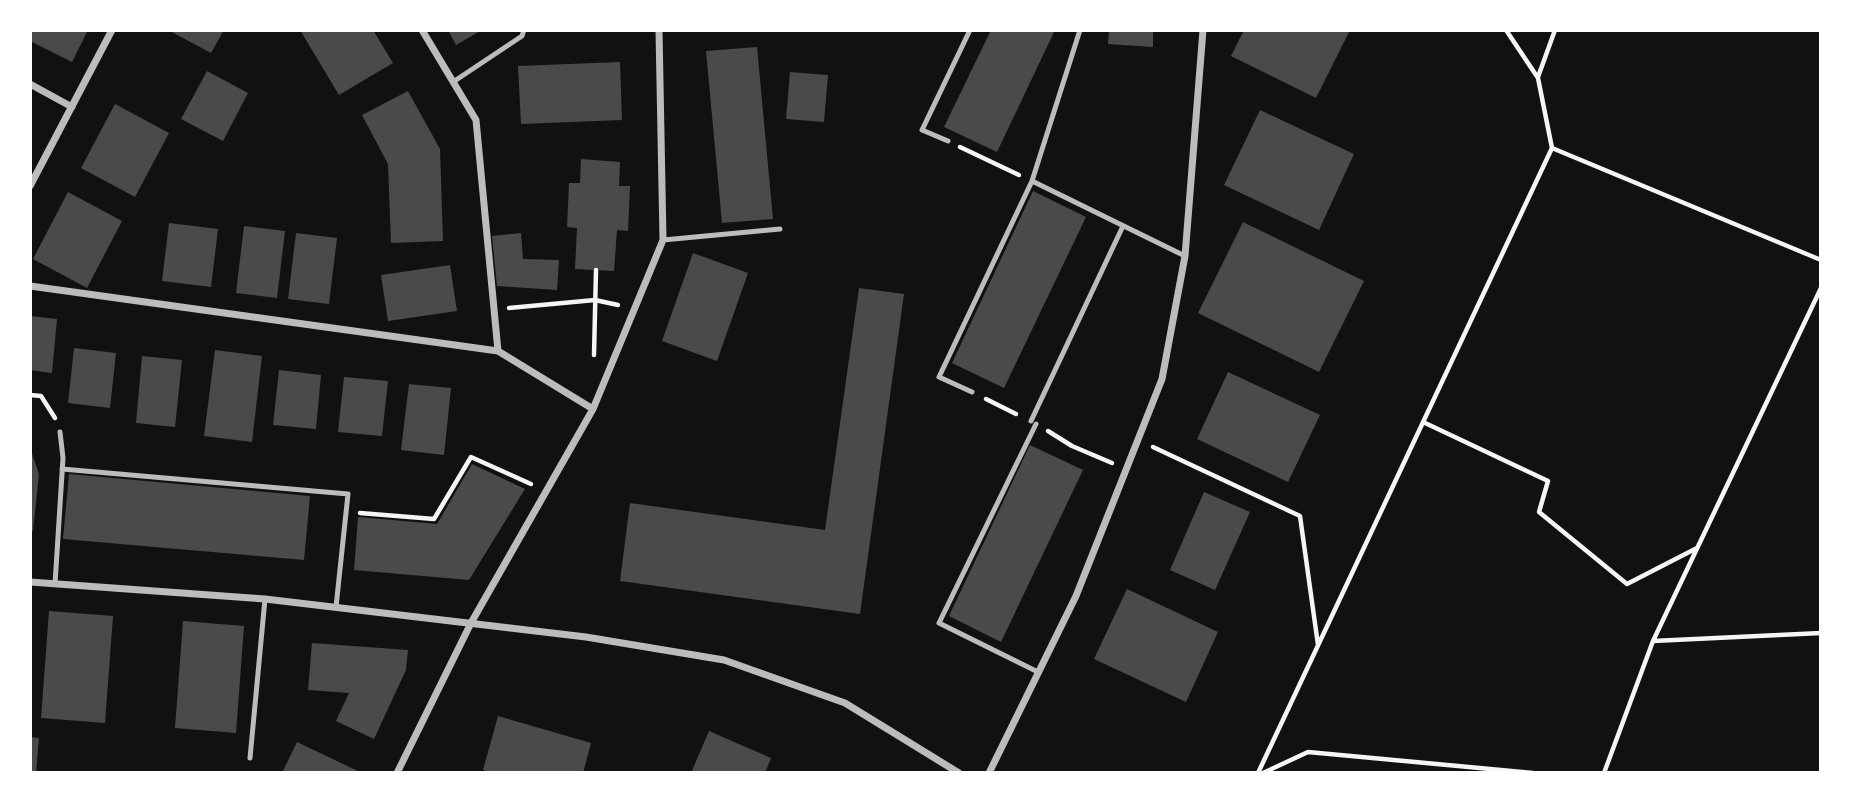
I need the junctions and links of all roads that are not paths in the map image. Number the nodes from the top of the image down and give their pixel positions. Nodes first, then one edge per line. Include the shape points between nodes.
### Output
1 (112, 30) edge
2 (422, 30) edge
3 (524, 30) edge
4 (659, 30) edge
5 (970, 30) edge
6 (1080, 30) edge
7 (1203, 30) edge
8 (453, 82) junction
9 (30, 84) edge
10 (72, 107) junction
11 (947, 141) road end
12 (1032, 181) junction
13 (30, 186) edge
14 (1124, 226) junction
15 (780, 229) dead end
16 (663, 240) junction
17 (1185, 256) junction
18 (30, 286) edge
19 (498, 351) junction
20 (972, 392) road end
21 (593, 409) junction
22 (60, 432) road end
23 (62, 469) junction
24 (30, 582) edge
25 (55, 584) junction
26 (265, 599) junction
27 (336, 607) junction
28 (471, 623) junction
29 (1038, 672) junction
30 (250, 758) dead end
31 (397, 773) edge
32 (959, 773) edge
33 (989, 773) edge

1 - 10 street
2 - 8 street
3 - 8 lane via 522,36
4 - 16 street
5 - 11 lane via 922,130
6 - 12 lane
7 - 17 street
8 - 19 street via 476,120
9 - 10 street
10 - 13 street
12 - 14 lane
12 - 20 lane via 939,377
14 - 17 lane
14 - 29 lane via 939,623
15 - 16 lane
16 - 21 street
17 - 29 street via 1162,379 1076,596
18 - 19 street
19 - 21 street
21 - 28 street
22 - 23 lane
23 - 25 lane
23 - 27 lane via 348,494
24 - 25 street
25 - 26 street
26 - 27 street
26 - 30 lane
27 - 28 street
28 - 31 street
28 - 32 street via 724,660 845,703
29 - 33 street

